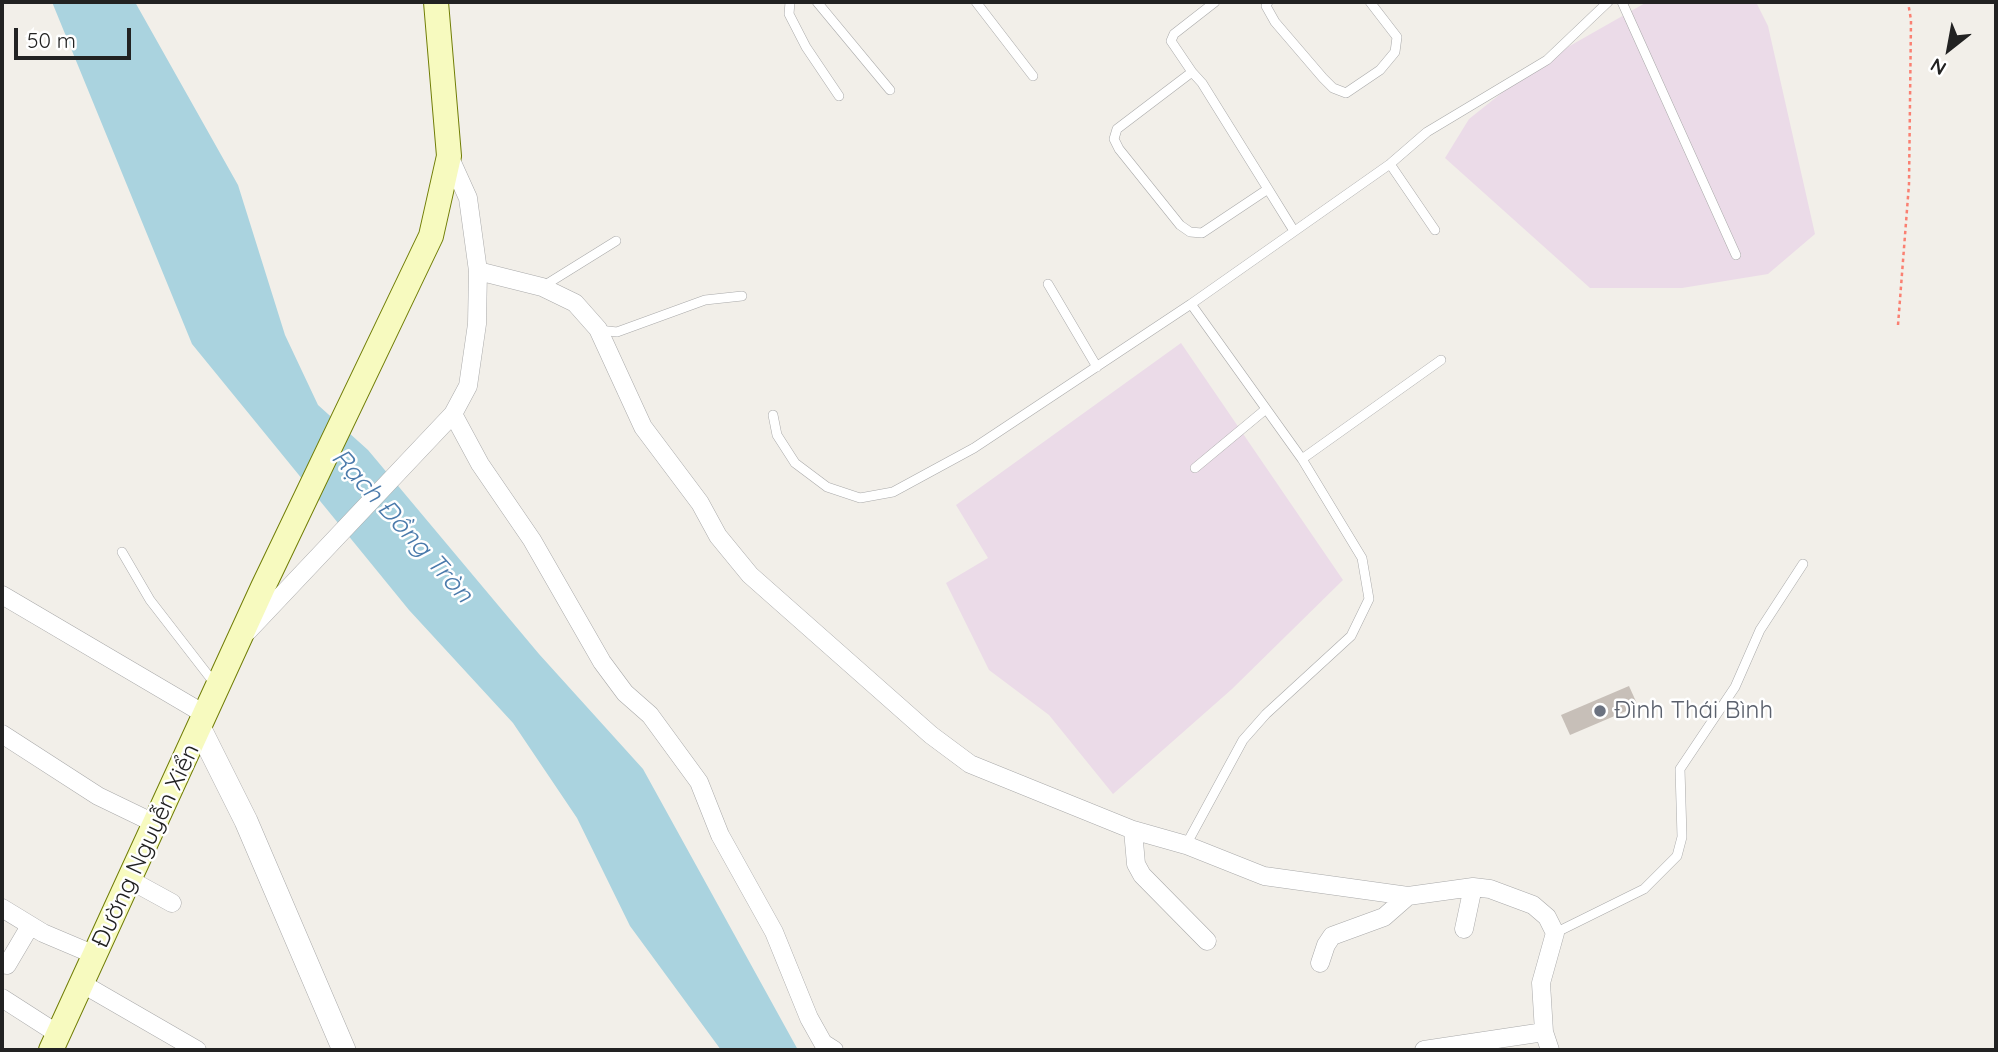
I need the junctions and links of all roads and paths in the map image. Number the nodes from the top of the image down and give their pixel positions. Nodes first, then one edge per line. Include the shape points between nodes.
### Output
1 (436, 2) edge
2 (790, 2) edge
3 (817, 2) edge
4 (976, 2) edge
5 (1215, 2) edge
6 (1268, 2) edge
7 (1370, 2) edge
8 (1608, 2) edge
9 (1622, 2) edge
10 (1908, 2) edge
11 (1192, 72) junction
12 (1033, 76) dead end
13 (890, 90) dead end
14 (839, 96) dead end
15 (449, 156) junction
16 (1390, 164) junction
17 (1268, 189) junction
18 (1435, 230) dead end
19 (1294, 231) junction
20 (616, 241) dead end
21 (1736, 255) dead end
22 (478, 271) junction
23 (1048, 285) dead end
24 (542, 287) junction
25 (742, 296) dead end
26 (1191, 304) junction
27 (1898, 326) dead end
28 (598, 329) junction
29 (1441, 360) dead end
30 (1097, 367) junction
31 (1266, 410) junction
32 (453, 414) junction
33 (773, 415) dead end
34 (1302, 459) junction
35 (1195, 468) dead end
36 (122, 552) dead end
37 (1803, 564) dead end
38 (2, 595) edge
39 (238, 641) junction
40 (218, 688) junction
41 (203, 722) junction
42 (2, 734) edge
43 (156, 824) junction
44 (1133, 830) junction
45 (1186, 845) junction
46 (130, 880) junction
47 (1473, 887) junction
48 (1408, 896) junction
49 (172, 903) dead end
50 (2, 908) edge
51 (30, 926) junction
52 (1464, 929) dead end
53 (1555, 933) junction
54 (1207, 941) dead end
55 (95, 955) junction
56 (1320, 963) dead end
57 (7, 965) dead end
58 (82, 983) junction
59 (2, 998) edge
60 (1544, 1032) junction
61 (54, 1042) edge
62 (1517, 1043) edge
63 (197, 1050) edge
64 (344, 1050) edge
65 (834, 1050) edge
66 (1424, 1050) edge
67 (1550, 1050) edge

1 - 15 main road
2 - 14 lane via 789,15
3 - 13 lane
4 - 12 lane
5 - 11 lane via 1171,41
6 - 7 lane via 1275,22 1323,78 1346,93 1380,70 1395,52 1397,37
8 - 16 lane via 1547,60 1427,132
9 - 21 lane
10 - 27 path via 1912,20 1909,184
11 - 17 lane
11 - 17 lane via 1117,129 1114,139 1119,149 1180,225 1191,232 1202,233
15 - 22 street via 468,198
15 - 39 main road, Đường Nguyễn Xiển via 431,236
16 - 18 lane
16 - 19 lane
17 - 19 lane
19 - 26 lane
20 - 24 lane
22 - 24 street
22 - 32 street via 473,366
23 - 30 lane
24 - 28 street via 575,303
25 - 28 lane via 705,300 617,332
26 - 30 lane
26 - 31 lane
28 - 44 street via 643,426 750,575 970,764
29 - 34 lane
30 - 33 lane via 974,448 893,492 860,498 827,487 795,463 777,435
31 - 34 lane
31 - 35 lane
32 - 39 street, Đường Nguyễn Xiển
32 - 65 street via 602,662 650,715 699,782 720,835 774,932 810,1018 823,1043
34 - 45 lane via 1362,558 1369,599 1351,636 1243,740
36 - 40 lane via 150,600
37 - 53 lane via 1760,630 1735,687 1680,769 1682,837 1677,856 1644,890
38 - 41 street
39 - 40 main road, Đường Nguyễn Xiển
40 - 41 main road, Đường Nguyễn Xiển
41 - 43 main road, Đường Nguyễn Xiển
41 - 64 street
42 - 43 street via 98,796
43 - 46 main road, Đường Nguyễn Xiển
44 - 45 street
44 - 54 street via 1136,864 1142,875
45 - 48 street via 1264,876
46 - 49 street
46 - 55 main road, Đường Nguyễn Xiển
47 - 48 street
47 - 52 street
47 - 53 street via 1533,905 1548,917
48 - 56 street via 1384,917 1332,936
50 - 51 street
51 - 55 street
51 - 57 street
53 - 60 street via 1541,983
55 - 58 main road, Đường Nguyễn Xiển
58 - 61 main road, Đường Nguyễn Xiển
58 - 63 street
59 - 61 street
60 - 62 street
60 - 67 street
62 - 66 street

